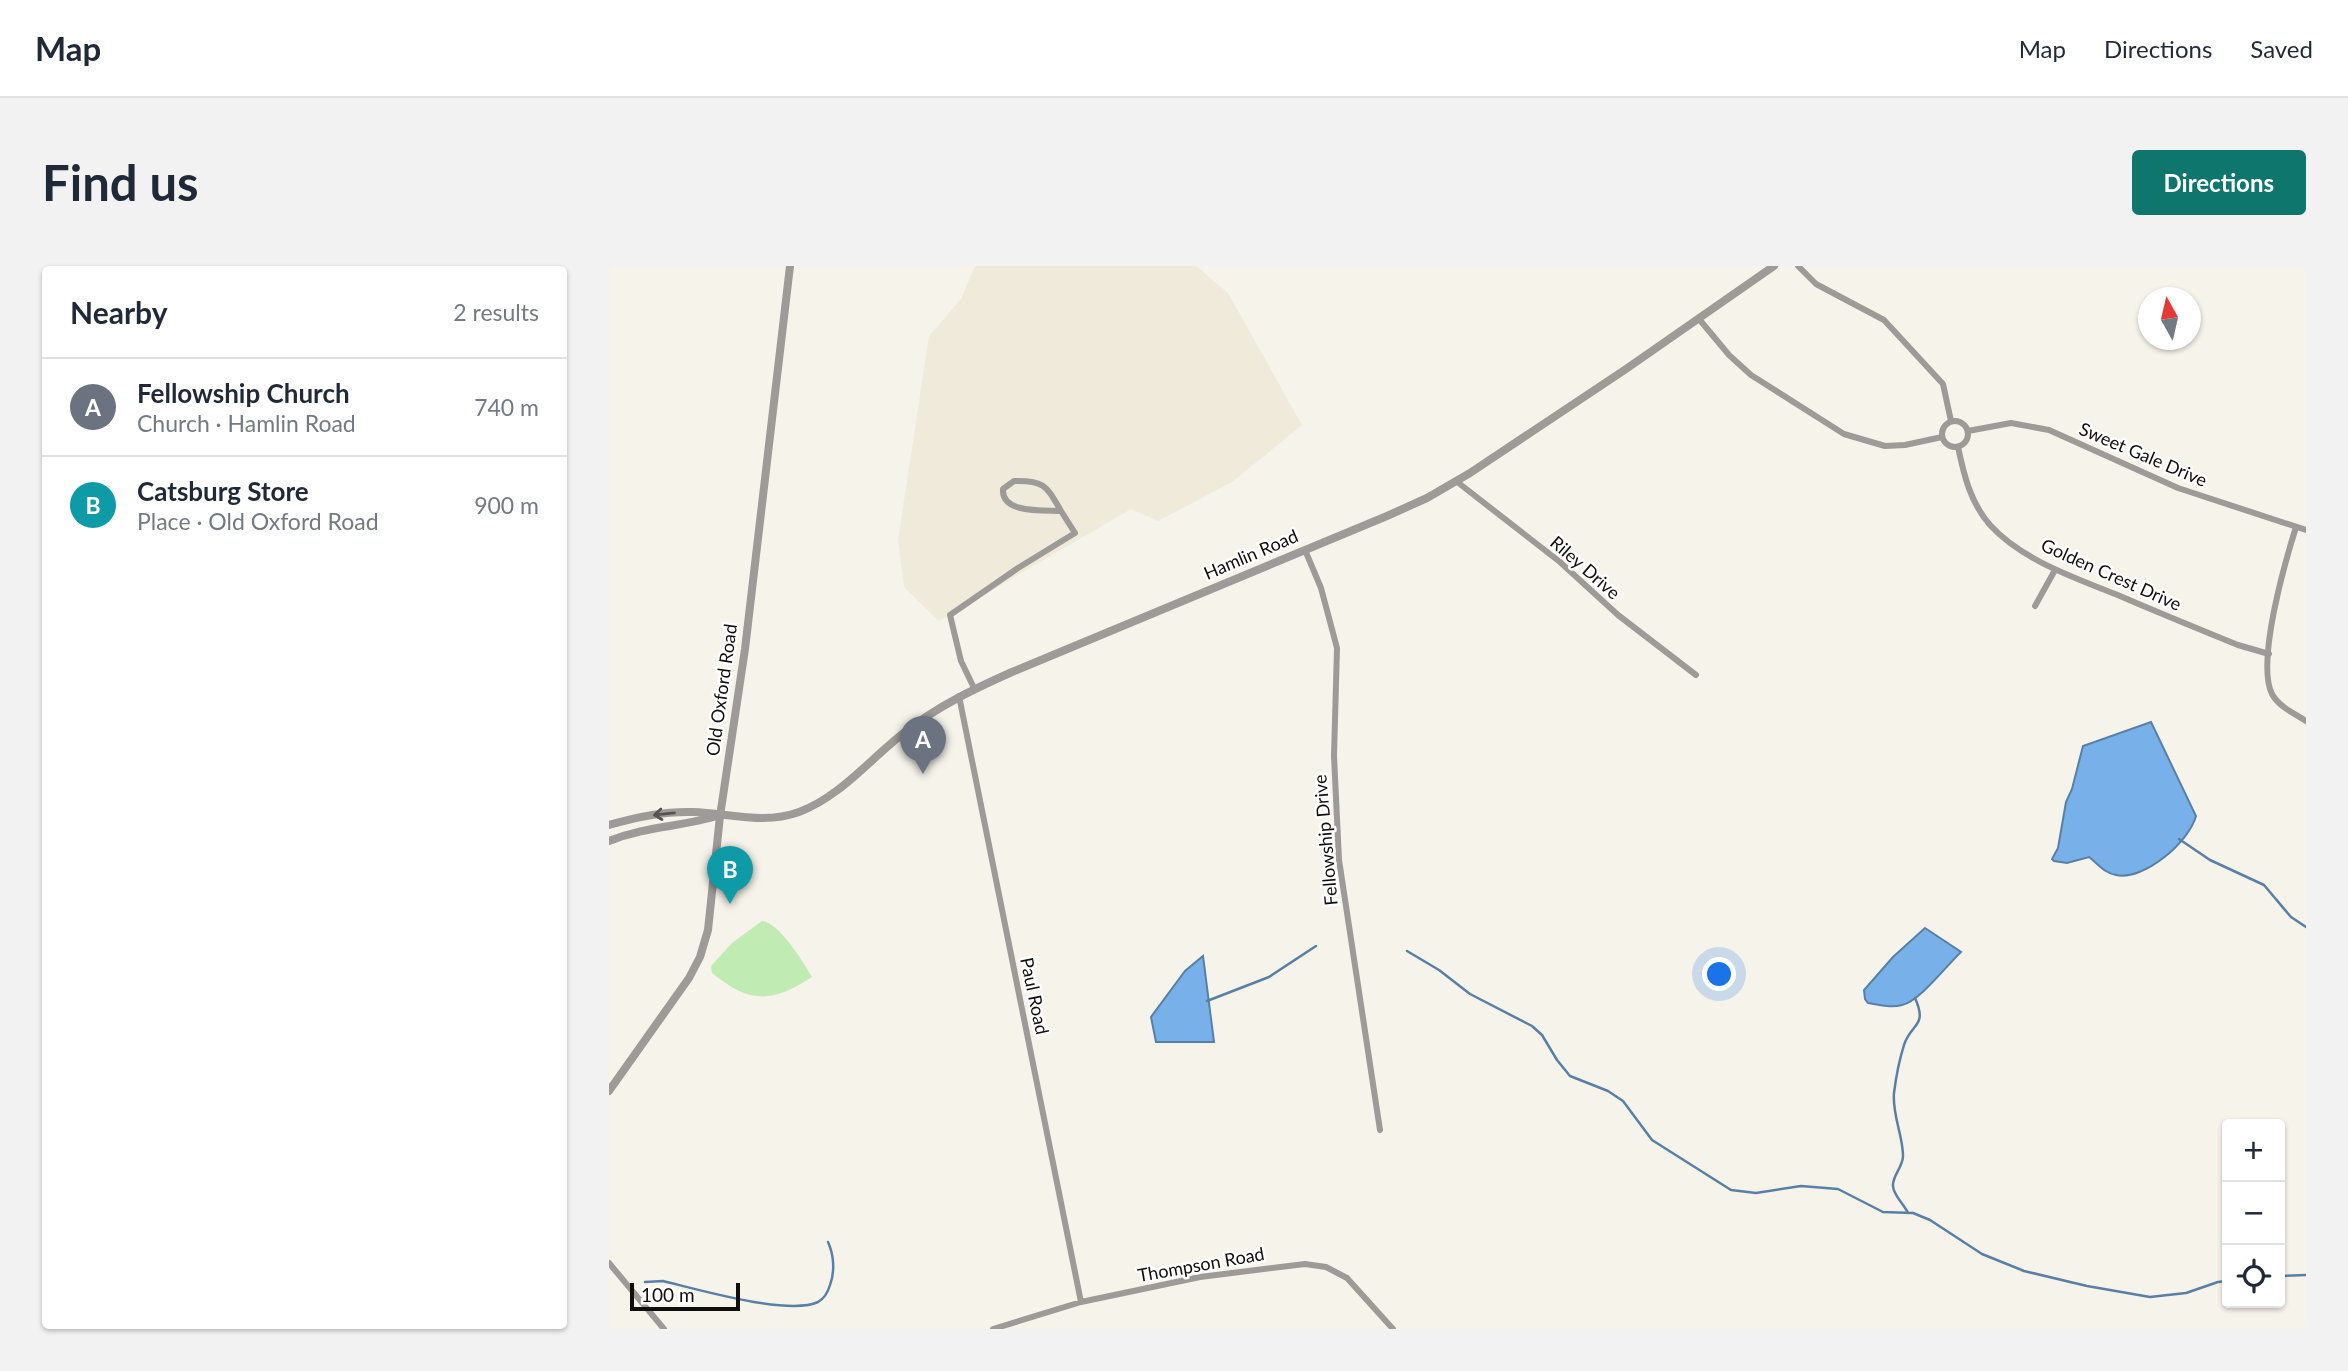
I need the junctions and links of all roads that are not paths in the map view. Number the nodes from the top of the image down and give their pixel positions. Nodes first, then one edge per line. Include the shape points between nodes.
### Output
1 (790, 266) edge
2 (1774, 266) edge
3 (1798, 266) edge
4 (1699, 319) junction
5 (1951, 421) junction
6 (1968, 430) junction
7 (1942, 438) junction
8 (1958, 447) junction
9 (1457, 481) junction
10 (1061, 511) junction
11 (2296, 527) junction
12 (2306, 530) edge
13 (1305, 550) junction
14 (2055, 570) junction
15 (2035, 606) dead end
16 (2269, 654) junction
17 (1696, 675) dead end
18 (974, 688) junction
19 (959, 696) junction
20 (2306, 721) edge
21 (720, 816) junction
22 (609, 825) edge
23 (609, 841) edge
24 (609, 1091) edge
25 (1380, 1130) dead end
26 (609, 1263) edge
27 (1081, 1302) junction
28 (664, 1329) edge
29 (993, 1329) edge
30 (1393, 1329) edge

1 - 21 street, Old Oxford Road via 745,649
2 - 4 street, Hamlin Road
3 - 5 street via 1816,284 1884,320 1943,384
4 - 7 street via 1751,375 1844,434 1885,446
4 - 9 street, Hamlin Road
5 - 6 street via 1962,422
5 - 7 street via 1943,427
6 - 8 street via 1966,441
6 - 11 street, Sweet Gale Drive via 2011,423 2049,430 2178,488
7 - 8 street
8 - 14 street, Golden Crest Drive via 1969,491 1989,524
9 - 13 street, Hamlin Road
9 - 17 street, Riley Drive
10 - 10 street via 1044,486 1014,481 1003,489 1008,503
10 - 18 street via 1075,533 950,615 961,661
11 - 12 street, Sweet Gale Drive
11 - 16 street via 2278,588
13 - 18 street, Hamlin Road
13 - 25 street, Fellowship Drive via 1321,587 1337,648 1334,756 1339,860
14 - 15 street
14 - 16 street, Golden Crest Drive
16 - 20 street via 2267,677 2273,696
18 - 19 street, Hamlin Road
19 - 21 street, Hamlin Road via 804,810 777,817
19 - 27 street, Paul Road
21 -> 22 street via 667,814
21 - 23 street via 640,830
21 - 24 street, Old Oxford Road via 710,918 700,957
26 - 28 street
27 - 29 street, Thompson Road
27 - 30 street, Thompson Road via 1200,1277 1305,1264 1326,1267 1347,1278

